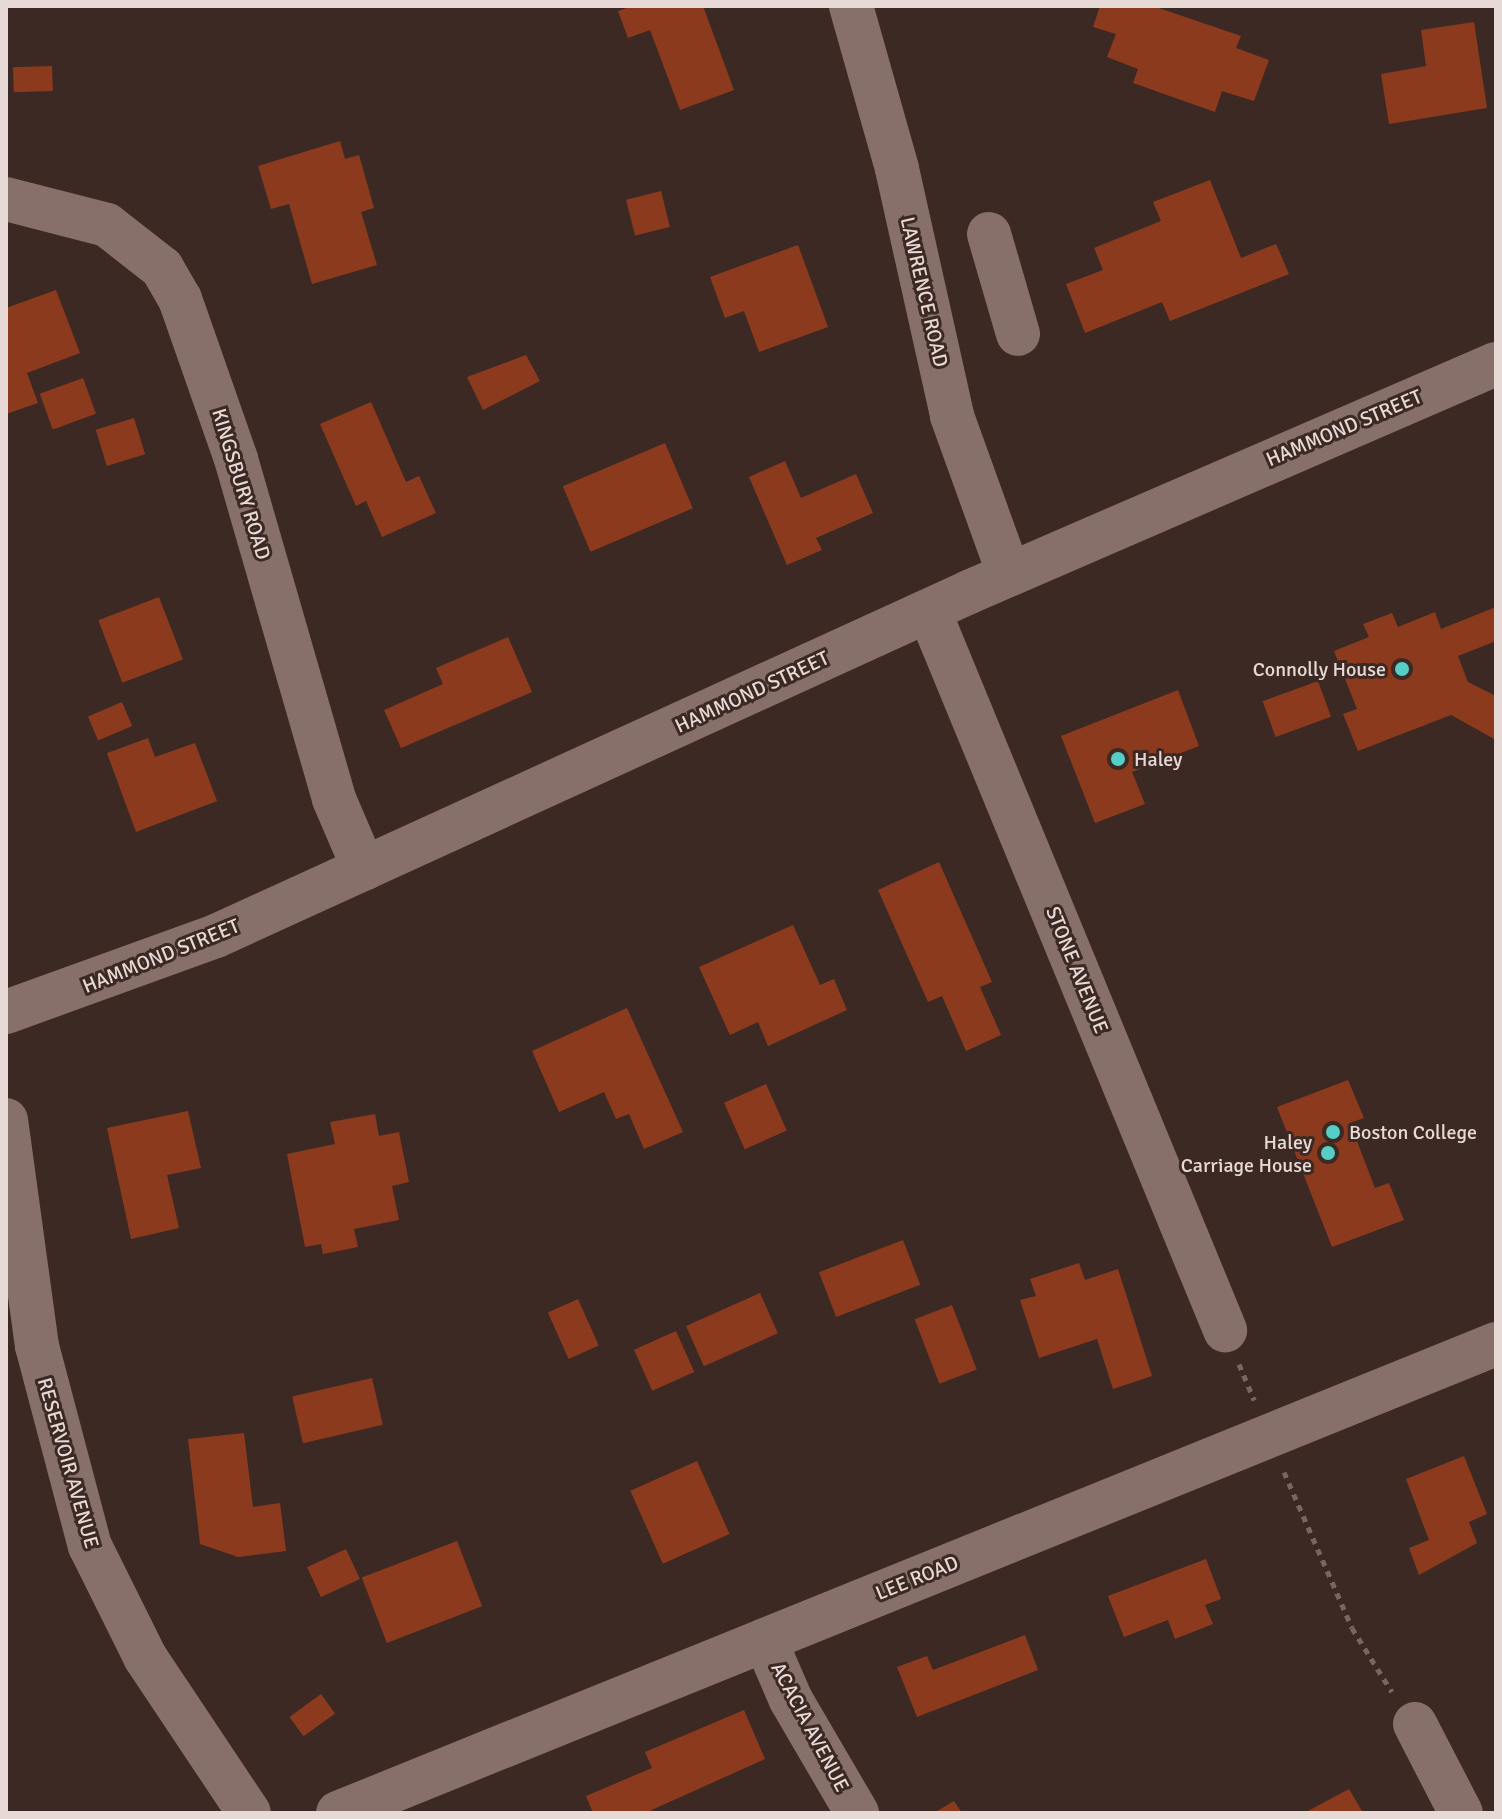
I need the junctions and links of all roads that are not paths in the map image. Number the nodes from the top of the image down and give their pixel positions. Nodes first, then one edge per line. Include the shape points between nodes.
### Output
1 (851, 6) edge
2 (6, 199) edge
3 (989, 234) dead end
4 (1018, 334) dead end
5 (1496, 364) edge
6 (1009, 574) junction
7 (929, 611) junction
8 (364, 869) junction
9 (6, 1012) edge
10 (6, 1120) edge
11 (1225, 1330) road end
12 (1496, 1344) edge
13 (765, 1640) junction
14 (1415, 1724) road end
15 (249, 1813) edge
16 (338, 1813) edge
17 (857, 1813) edge
18 (1461, 1813) edge

1 - 6 street, LAWRENCE ROAD via 897,169 952,416
2 - 8 street, KINGSBURY ROAD via 107,225 162,268 180,299 236,459 334,799
3 - 4 street
5 - 6 street, HAMMOND STREET
6 - 7 street, HAMMOND STREET
7 - 8 street, HAMMOND STREET
7 - 11 street, STONE AVENUE
8 - 9 street, HAMMOND STREET via 118,976
10 - 15 street, RESERVOIR AVENUE via 37,1346 90,1546 145,1657
12 - 13 street, LEE ROAD
13 - 16 street, LEE ROAD
13 - 17 street, ACACIA AVENUE via 791,1700
14 - 18 street

